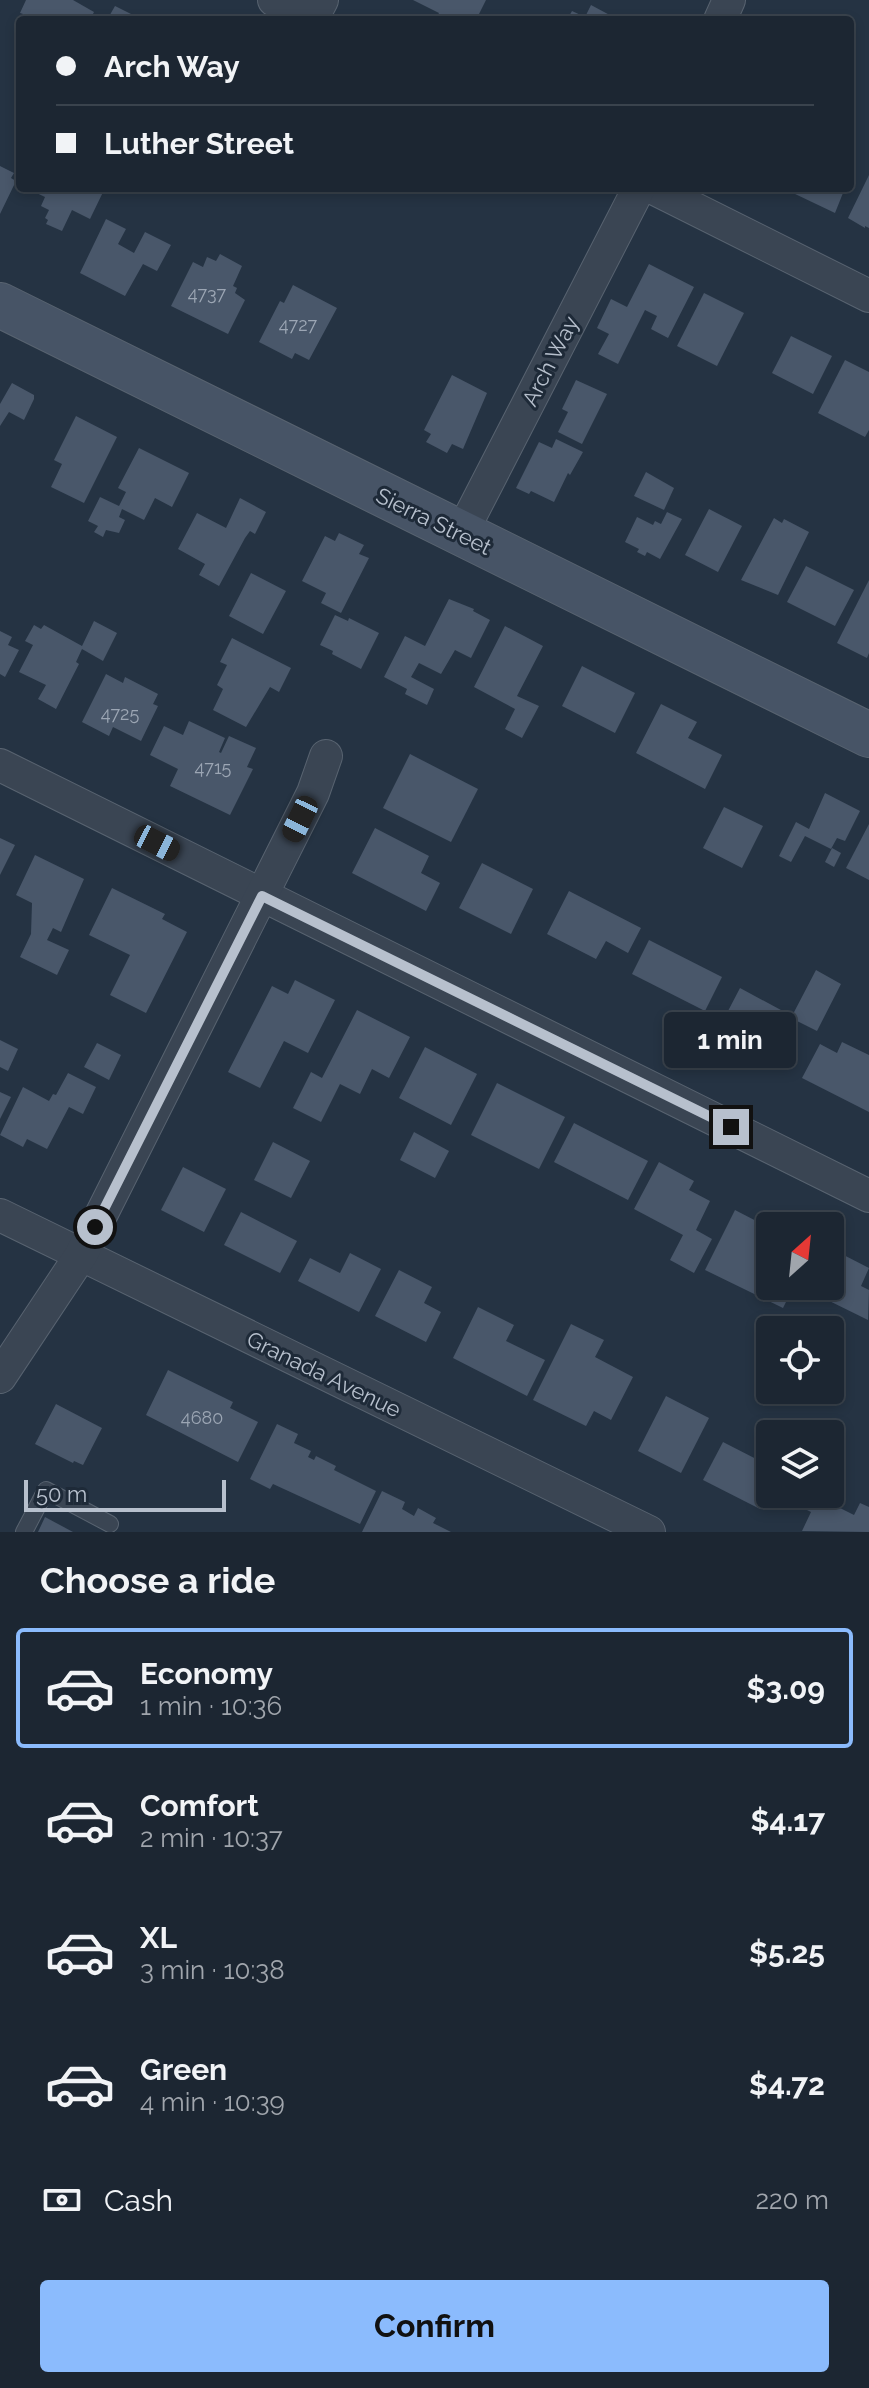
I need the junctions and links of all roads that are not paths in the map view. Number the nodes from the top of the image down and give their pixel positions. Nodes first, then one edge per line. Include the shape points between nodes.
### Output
1 (274, 0) edge
2 (306, 16) edge
3 (637, 192) edge
4 (661, 192) edge
5 (869, 296) edge
6 (0, 305) edge
7 (461, 534) junction
8 (869, 735) edge
9 (326, 756) dead end
10 (0, 765) edge
11 (262, 896) junction
12 (869, 1196) edge
13 (0, 1215) edge
14 (81, 1255) junction
15 (0, 1377) edge
16 (110, 1524) dead end
17 (24, 1532) edge
18 (649, 1532) edge

1 - 2 street
3 - 7 street, Arch Way
4 - 5 street
6 - 7 street, Sierra Street
7 - 8 street, Sierra Street
9 - 11 street
10 - 11 street
11 - 12 street
11 - 14 street
13 - 14 street, Granada Avenue
14 - 15 street
14 - 18 street, Granada Avenue
16 - 17 lane via 46,1490

